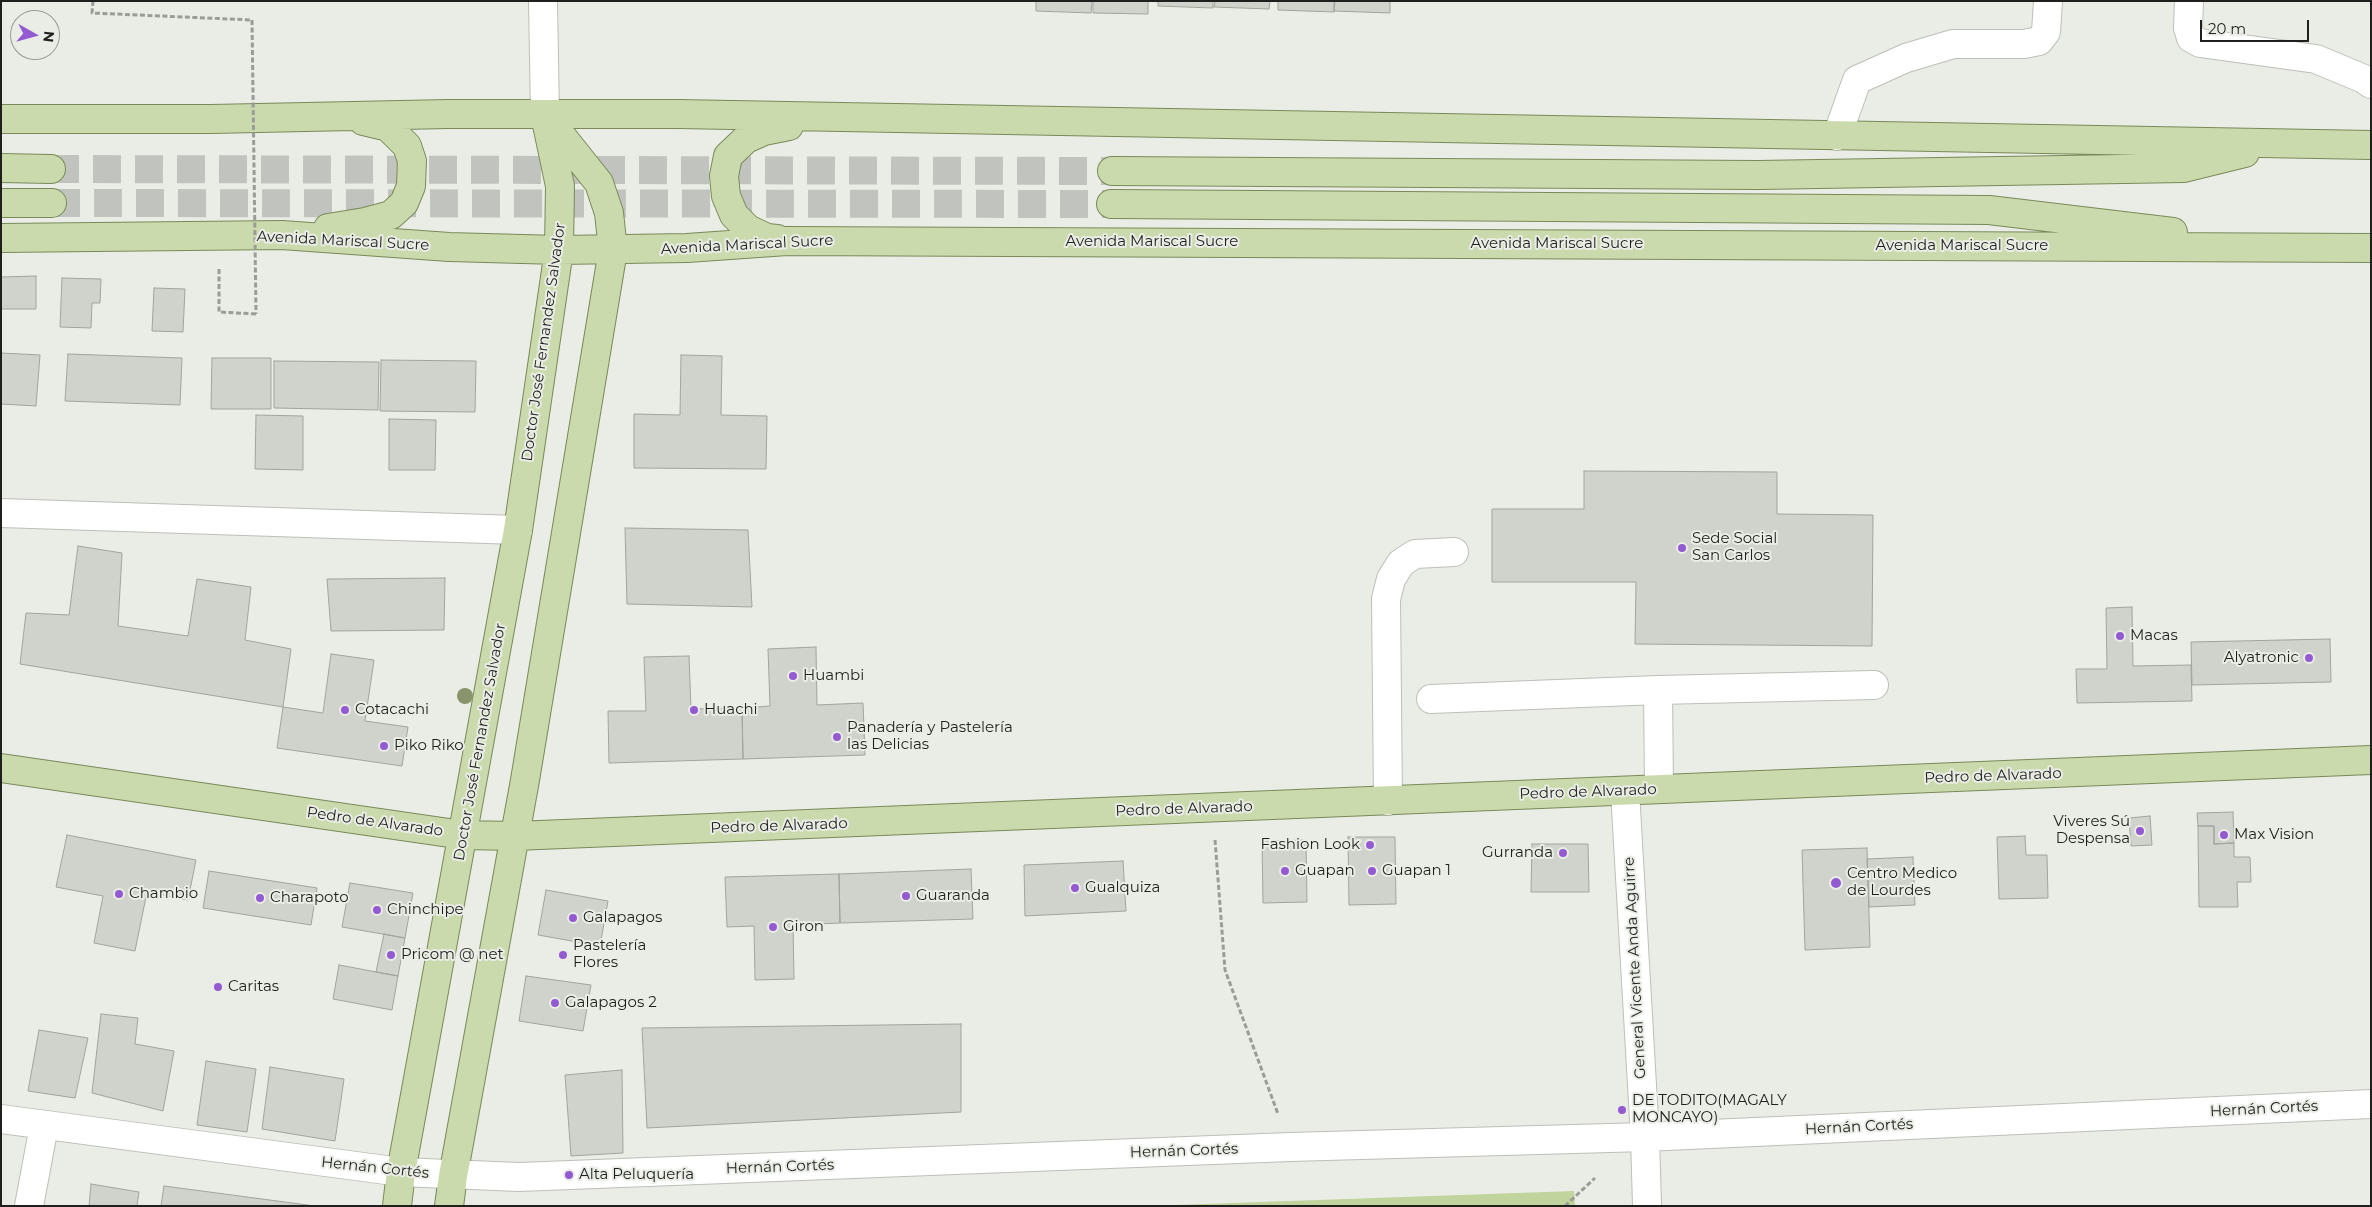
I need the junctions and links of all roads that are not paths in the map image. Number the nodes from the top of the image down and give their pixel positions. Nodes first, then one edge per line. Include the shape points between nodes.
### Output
1 (543, 1) edge
2 (2048, 1) edge
3 (2188, 1) edge
4 (2371, 84) edge
5 (545, 115) junction
6 (347, 117) junction
7 (837, 118) junction
8 (1, 119) edge
9 (1837, 136) junction
10 (2286, 144) junction
11 (2371, 145) edge
12 (1, 168) edge
13 (51, 168) tunnel mouth
14 (1112, 171) tunnel mouth
15 (1, 203) edge
16 (52, 203) tunnel mouth
17 (1111, 204) tunnel mouth
18 (282, 235) junction
19 (1, 238) edge
20 (787, 241) junction
21 (2304, 248) junction
22 (2371, 248) edge
23 (559, 250) junction
24 (613, 250) junction
25 (1, 513) edge
26 (518, 530) junction
27 (1454, 552) dead end
28 (1874, 685) dead end
29 (1658, 690) junction
30 (1431, 699) dead end
31 (2371, 760) edge
32 (1, 768) edge
33 (1659, 789) junction
34 (1625, 791) junction
35 (1388, 800) junction
36 (464, 835) junction
37 (515, 836) junction
38 (2371, 1104) edge
39 (1, 1119) edge
40 (44, 1126) junction
41 (1645, 1137) junction
42 (401, 1172) junction
43 (453, 1176) junction
44 (29, 1206) edge
45 (397, 1206) edge
46 (450, 1206) edge
47 (1647, 1206) edge

1 - 5 street
2 - 9 street via 2046,32 2039,41 1953,44 1906,58 1857,80
3 - 4 street via 2191,38 2316,59
5 - 6 main road
5 - 7 main road
5 - 23 main road, Doctor José Fernandez Salvador via 560,186
5 - 24 main road via 599,184 609,213
6 - 8 main road
6 - 18 main road via 388,127 407,146 412,161 411,186 404,203 391,215 365,222
7 - 9 main road
7 - 20 main road via 764,131 746,139 728,156 724,176 726,196 734,215 748,229 767,238
9 - 10 main road
10 - 11 main road
10 - 14 main road via 2184,168 1758,175
12 - 13 main road
15 - 16 main road
17 - 21 main road, Avenida Mariscal Sucre via 1989,210
18 - 19 main road, Avenida Mariscal Sucre
18 - 23 main road, Avenida Mariscal Sucre via 448,247
20 - 21 main road, Avenida Mariscal Sucre
20 - 24 main road, Avenida Mariscal Sucre
21 - 22 main road, Avenida Mariscal Sucre
23 - 24 main road, Avenida Mariscal Sucre
23 - 26 main road, Doctor José Fernandez Salvador
24 - 37 main road
25 - 26 street
26 - 36 main road, Doctor José Fernandez Salvador
27 - 35 street via 1415,554 1401,563 1390,578 1386,599
28 - 29 street
29 - 30 street
29 - 33 street
31 - 33 main road, Pedro de Alvarado
32 - 36 main road, Pedro de Alvarado
33 - 34 main road, Pedro de Alvarado
34 - 35 main road, Pedro de Alvarado
34 - 41 street, General Vicente Anda Aguirre
35 - 37 main road, Pedro de Alvarado
36 - 37 main road, Pedro de Alvarado
36 - 42 main road, Doctor José Fernandez Salvador
37 - 43 main road
38 - 41 street, Hernán Cortés
39 - 40 street, Hernán Cortés
40 - 42 street, Hernán Cortés
40 - 44 street
41 - 43 street, Hernán Cortés via 536,1176
41 - 47 street, General Vicente Anda Aguirre
42 - 43 street, Hernán Cortés
42 - 45 main road, Doctor José Fernandez Salvador
43 - 46 main road

